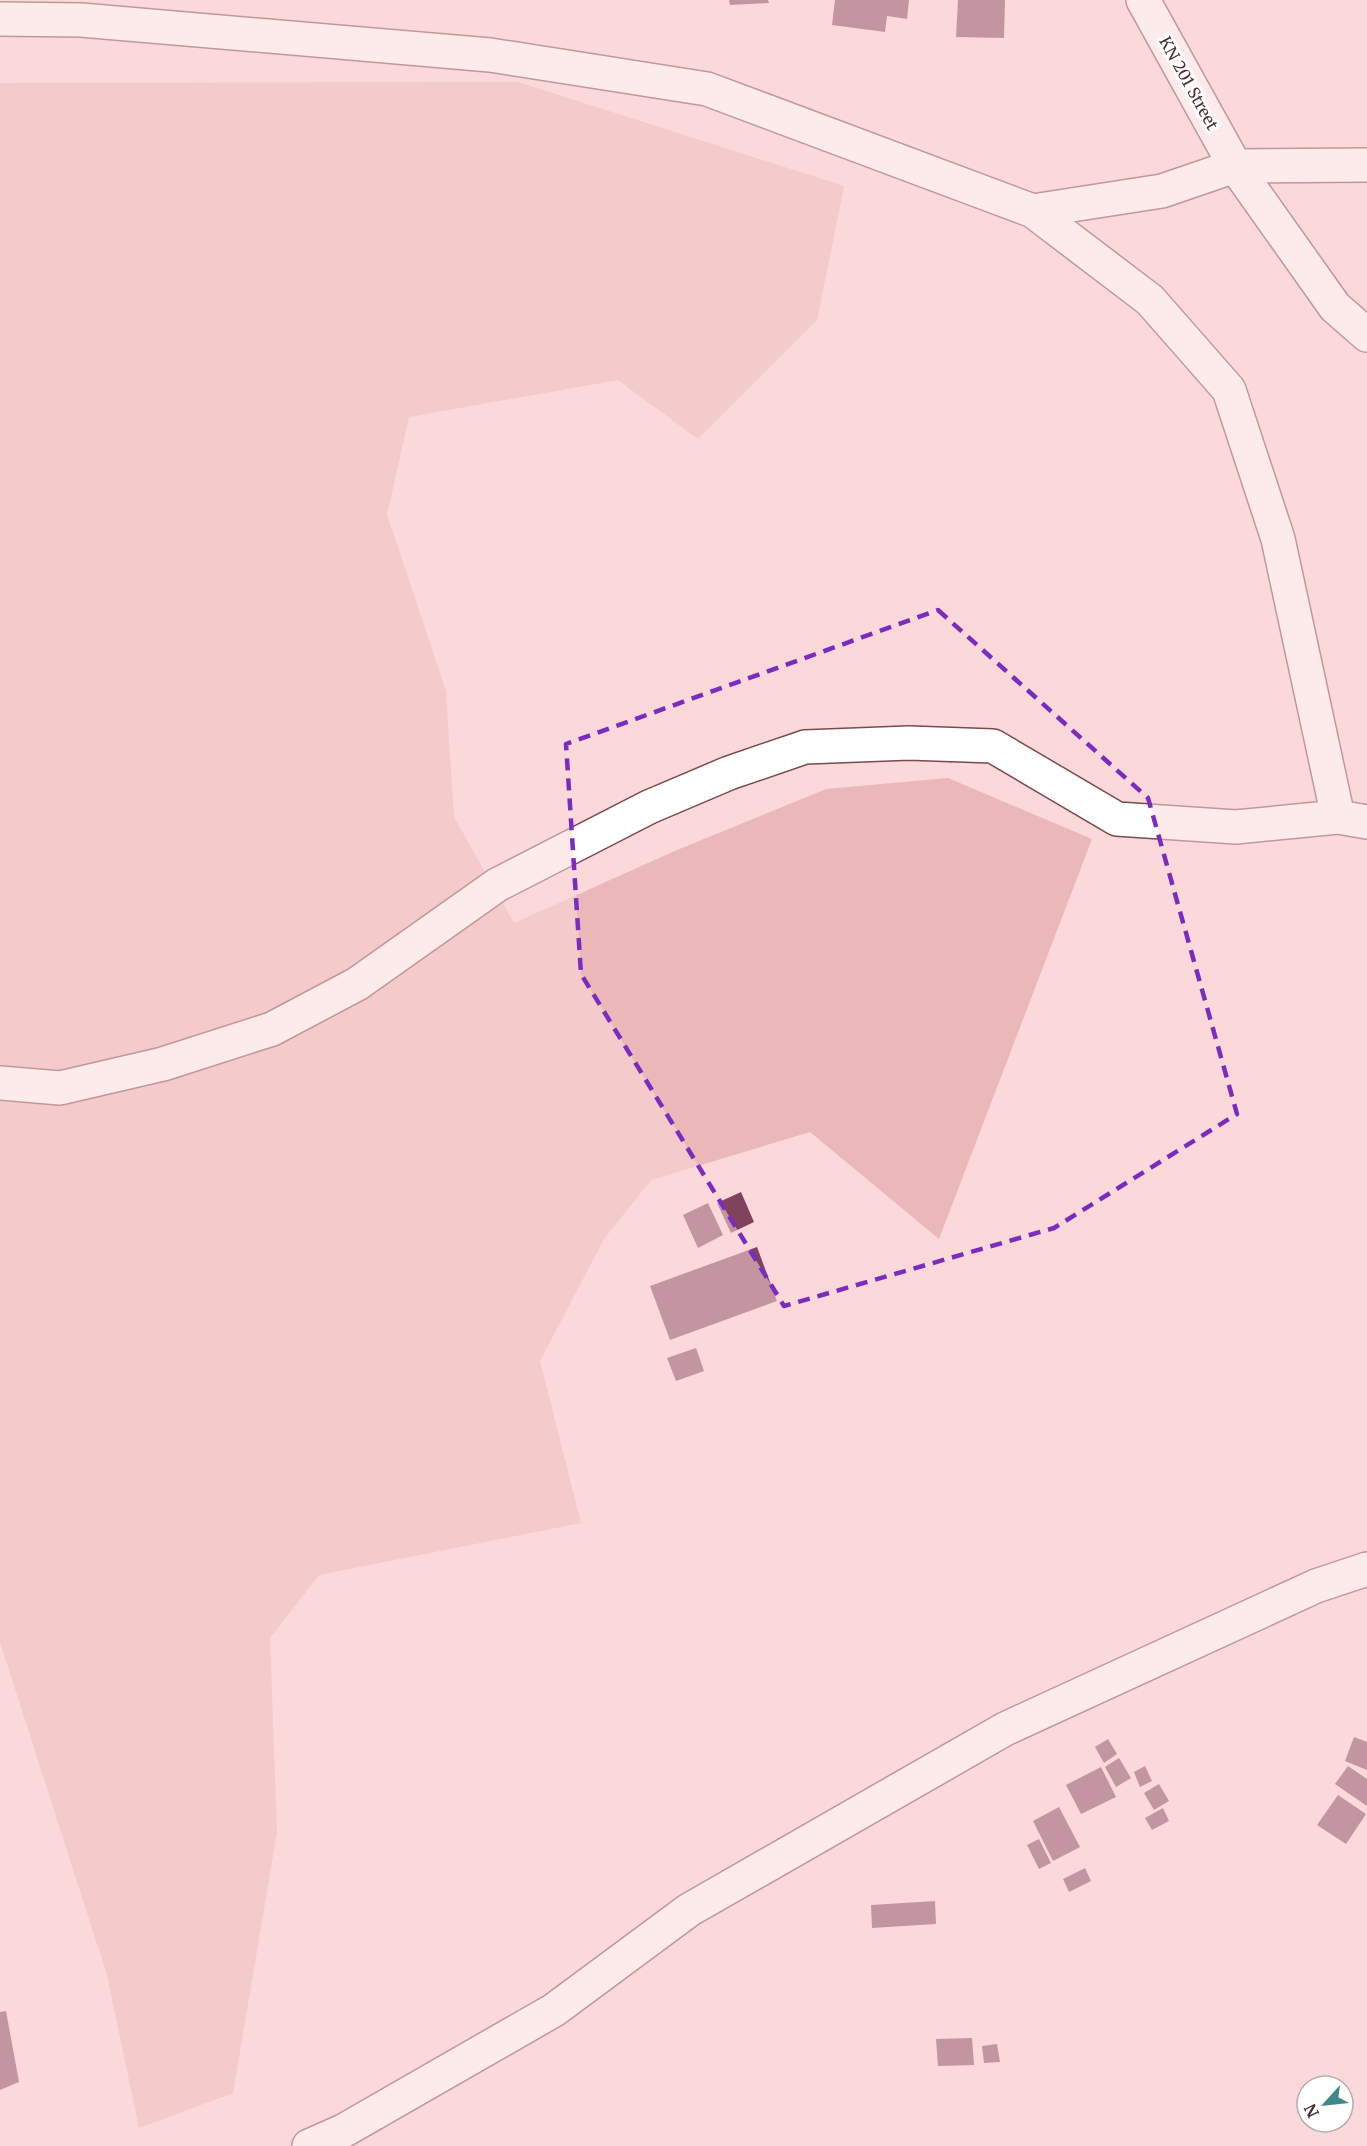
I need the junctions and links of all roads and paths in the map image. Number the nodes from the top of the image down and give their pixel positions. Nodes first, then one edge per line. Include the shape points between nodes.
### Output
1 (1143, 0) edge
2 (0, 19) edge
3 (1367, 165) edge
4 (1235, 166) junction
5 (1033, 211) junction
6 (1367, 335) edge
7 (1352, 819) edge
8 (0, 1083) edge
9 (1367, 1569) edge
10 (309, 2146) edge

1 - 4 street, KN 201 Street
2 - 5 street via 81,20 490,55 707,89
3 - 4 street
4 - 5 street via 1162,191
4 - 6 street, KN 201 Street via 1335,307
5 - 7 street via 1150,300 1229,390 1278,539
7 - 8 street via 1236,827 1118,819 993,746 909,743 805,747 729,773 649,807 497,885 357,984 272,1029 163,1065 60,1088
9 - 10 street via 1316,1586 1005,1729 689,1910 554,2010 343,2131

